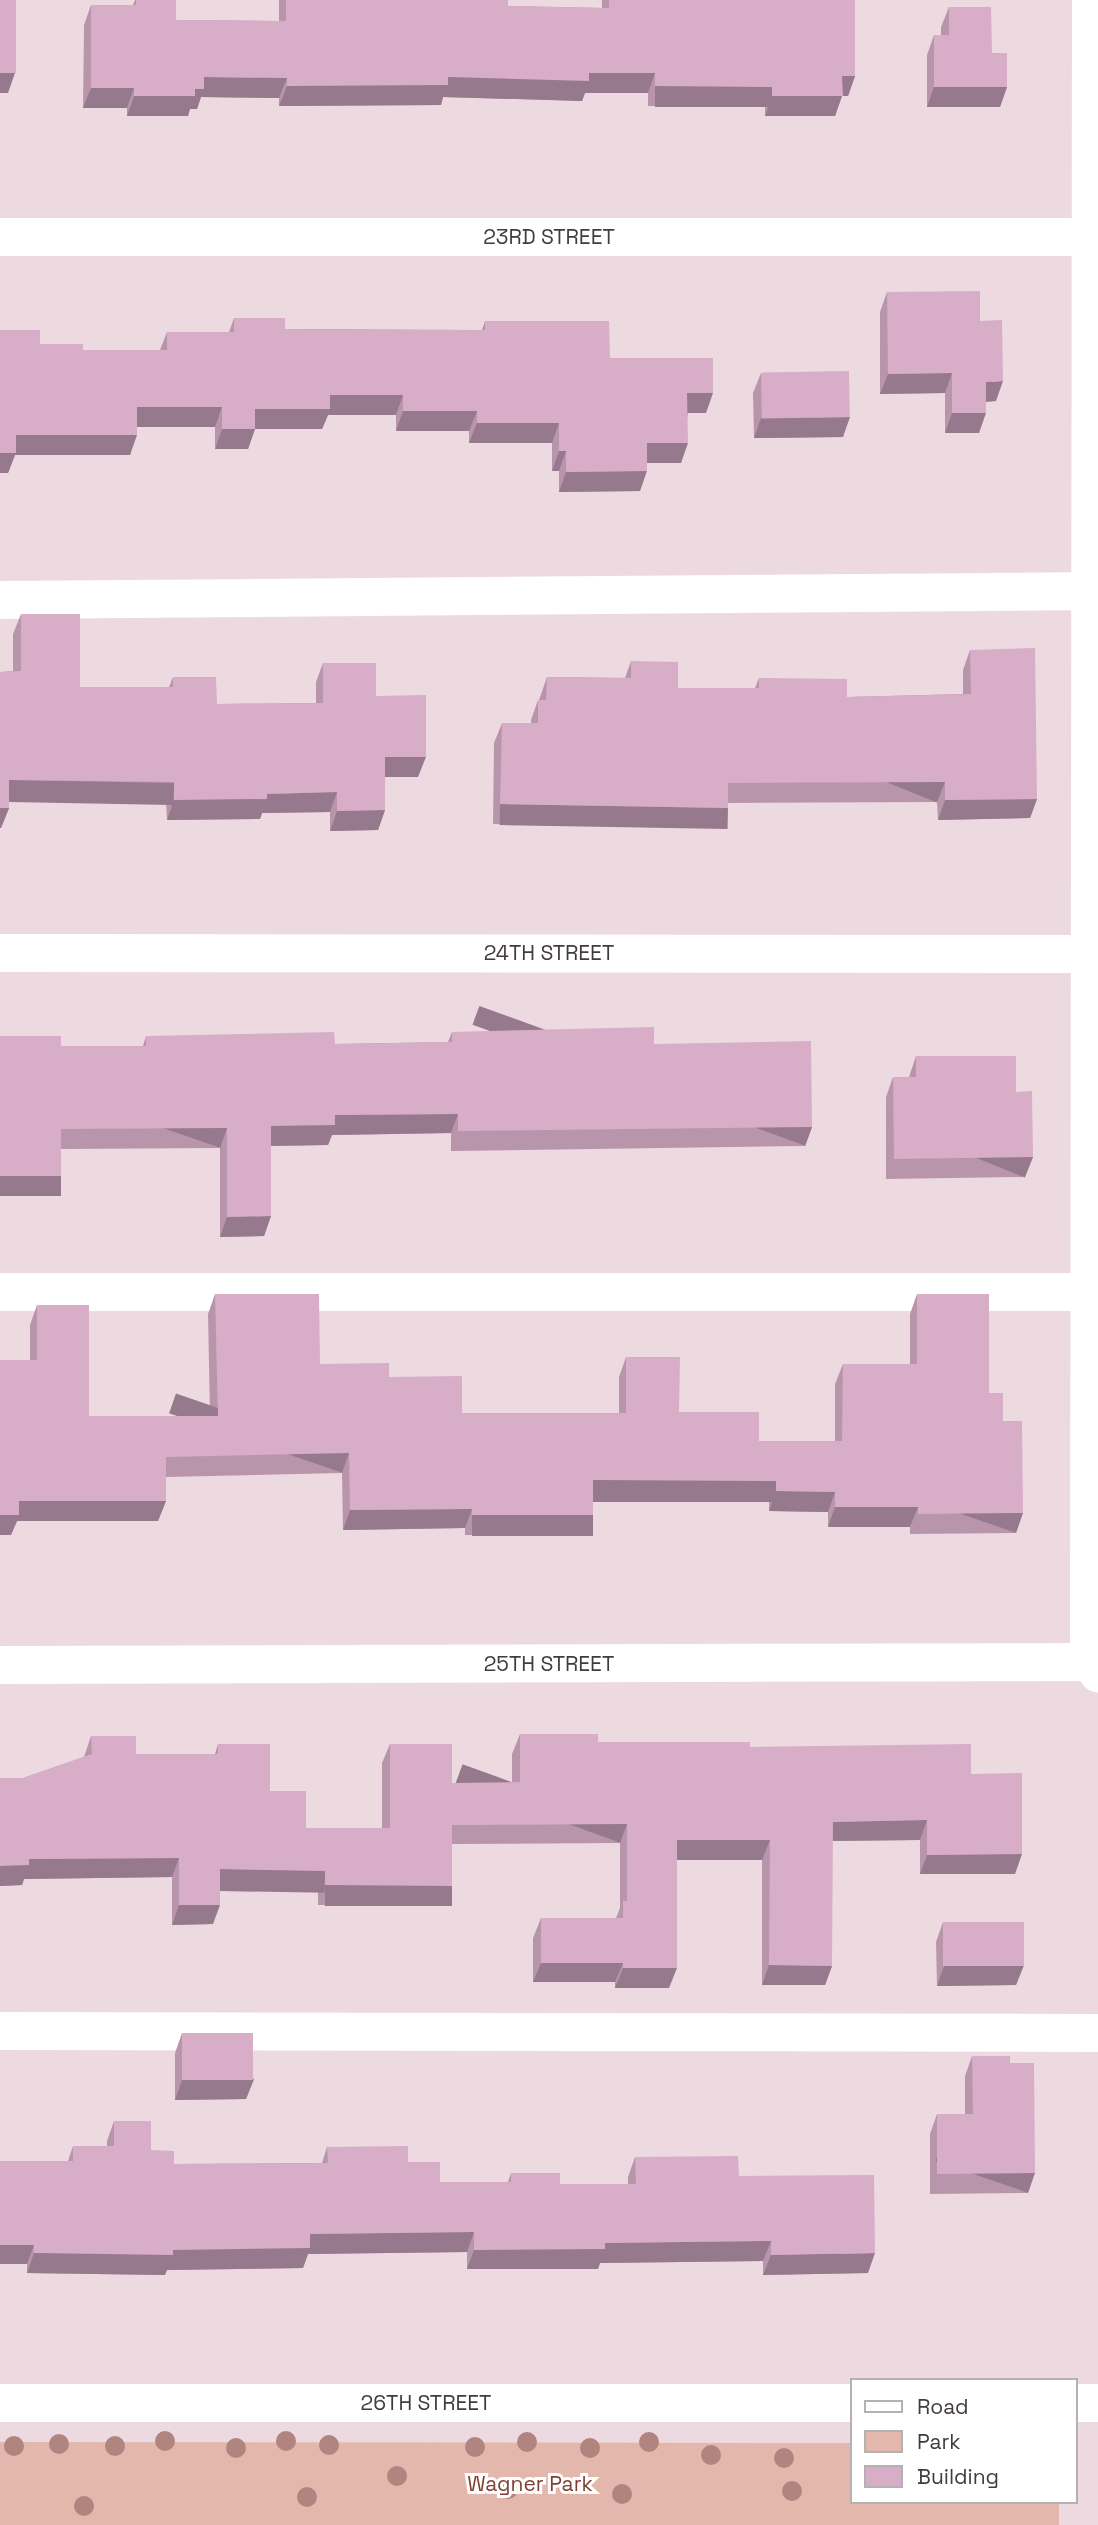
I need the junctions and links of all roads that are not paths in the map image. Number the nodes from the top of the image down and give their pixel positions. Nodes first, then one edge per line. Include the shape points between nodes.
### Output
1 (1091, 0) edge
2 (0, 237) edge
3 (1095, 237) edge
4 (1094, 591) edge
5 (0, 600) edge
6 (0, 953) edge
7 (1093, 954) edge
8 (0, 1292) edge
9 (1094, 1292) edge
10 (0, 1665) edge
11 (1097, 1666) edge
12 (0, 2031) edge
13 (1098, 2033) edge
14 (0, 2403) edge
15 (850, 2403) edge
16 (1077, 2403) edge
17 (1098, 2403) edge

1 - 3 street
2 - 3 street, 23RD STREET
3 - 4 street
4 - 5 street
4 - 7 street
6 - 7 street, 24TH STREET
7 - 9 street
8 - 9 street
9 - 11 street via 1090,1647
10 - 11 street, 25TH STREET
12 - 13 street
14 - 15 street, 26TH STREET
16 - 17 street

